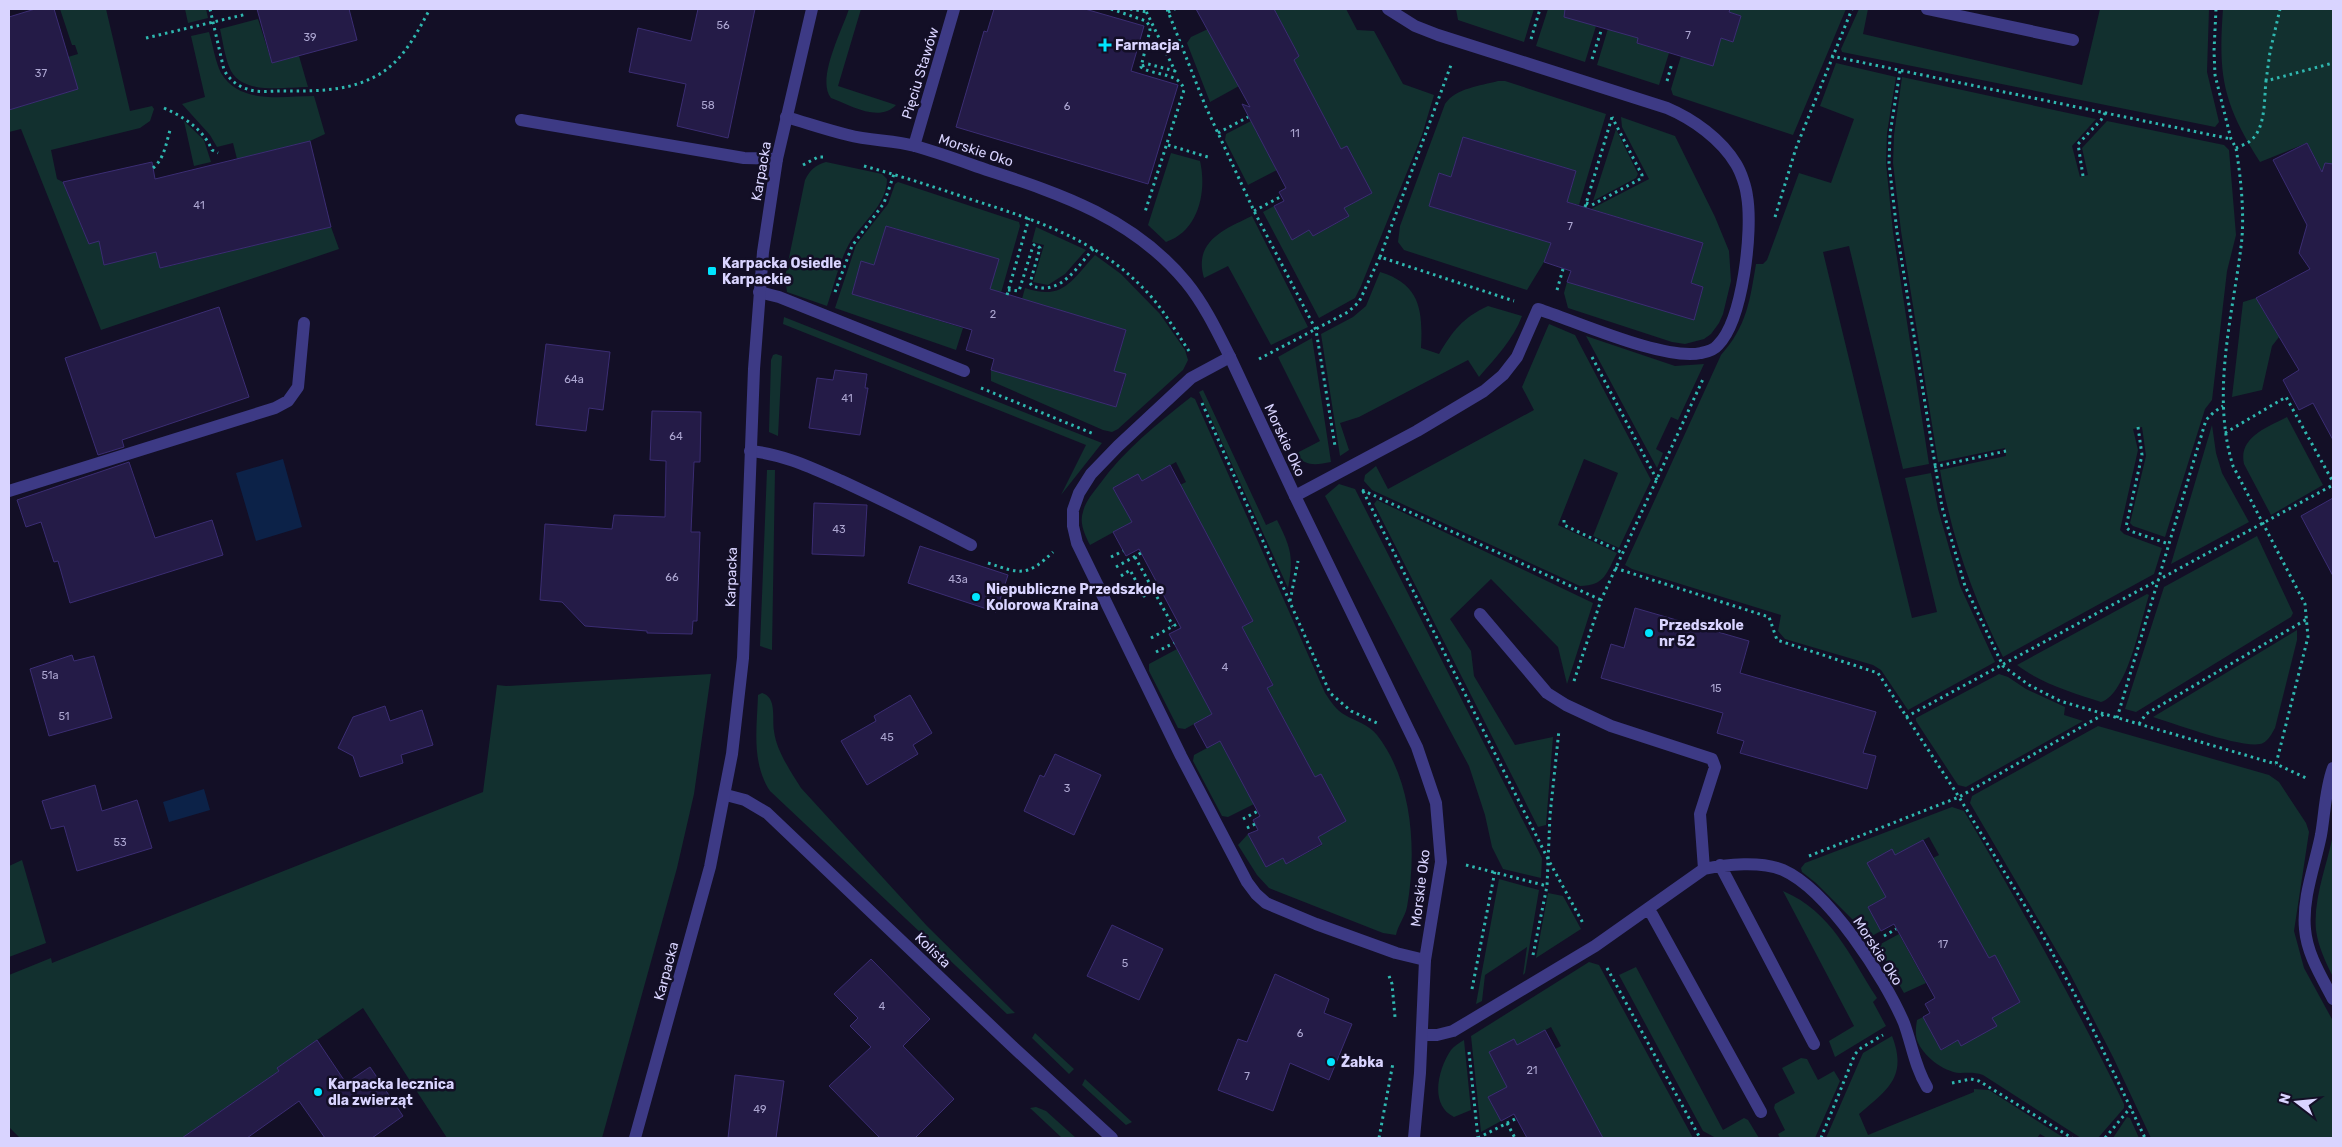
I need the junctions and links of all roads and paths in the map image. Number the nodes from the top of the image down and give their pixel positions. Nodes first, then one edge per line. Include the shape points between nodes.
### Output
1 (210, 9) edge
2 (430, 9) edge
3 (812, 9) edge
4 (954, 9) edge
5 (1111, 9) edge
6 (1130, 9) edge
7 (1175, 9) edge
8 (1388, 9) edge
9 (1540, 9) edge
10 (1852, 9) edge
11 (1927, 9) edge
12 (2216, 9) edge
13 (2280, 9) edge
14 (1146, 10) edge
15 (1167, 11) edge
16 (247, 14) dead end
17 (213, 22) junction
18 (1602, 28) dead end
19 (146, 38) dead end
20 (2073, 40) dead end
21 (1459, 43) junction
22 (1529, 44) dead end
23 (1831, 56) junction
24 (1591, 62) dead end
25 (1672, 63) dead end
26 (2333, 63) edge
27 (1141, 67) junction
28 (1900, 71) junction
29 (1670, 72) dead end
30 (2266, 81) junction
31 (164, 108) dead end
32 (1614, 109) dead end
33 (2106, 113) junction
34 (1248, 117) dead end
35 (1612, 117) junction
36 (786, 118) junction
37 (521, 120) dead end
38 (170, 130) dead end
39 (1218, 134) junction
40 (2231, 139) junction
41 (1168, 145) junction
42 (914, 146) junction
43 (2236, 148) junction
44 (218, 153) dead end
45 (829, 156) dead end
46 (1211, 158) dead end
47 (777, 159) junction
48 (806, 162) dead end
49 (857, 164) dead end
50 (153, 168) dead end
51 (894, 174) junction
52 (2083, 176) dead end
53 (1282, 196) dead end
54 (1254, 211) junction
55 (1029, 218) junction
56 (1774, 220) dead end
57 (1136, 236) junction
58 (1094, 248) junction
59 (1380, 257) junction
60 (1563, 269) dead end
61 (1558, 286) dead end
62 (759, 292) junction
63 (1538, 309) junction
64 (826, 316) junction
65 (304, 322) dead end
66 (1578, 323) junction
67 (1316, 330) junction
68 (1711, 350) junction
69 (1230, 357) junction
70 (1236, 370) junction
71 (964, 371) joint
72 (1191, 378) junction
73 (2223, 406) junction
74 (2138, 427) dead end
75 (1088, 431) dead end
76 (2225, 432) junction
77 (750, 451) junction
78 (2006, 452) dead end
79 (1934, 467) junction
80 (1340, 472) junction
81 (1657, 480) junction
82 (2333, 484) edge
83 (1363, 490) junction
84 (9, 491) edge
85 (1294, 496) junction
86 (1564, 520) dead end
87 (2262, 524) junction
88 (2169, 544) junction
89 (971, 545) joint
90 (1055, 550) dead end
91 (1141, 553) dead end
92 (1623, 553) junction
93 (1135, 557) junction
94 (1615, 568) junction
95 (1113, 569) dead end
96 (2158, 581) junction
97 (1601, 600) junction
98 (1480, 614) dead end
99 (2307, 619) junction
100 (1178, 623) dead end
101 (1173, 626) junction
102 (1150, 638) dead end
103 (2003, 666) junction
104 (1566, 705) junction
105 (2104, 714) junction
106 (1906, 717) junction
107 (2117, 718) junction
108 (2138, 724) junction
109 (1382, 729) dead end
110 (2276, 764) junction
111 (2333, 768) edge
112 (2326, 788) junction
113 (726, 795) junction
114 (1959, 797) junction
115 (1255, 824) dead end
116 (1249, 827) dead end
117 (1549, 861) junction
118 (1441, 862) junction
119 (1720, 865) junction
120 (1704, 868) junction
121 (1783, 870) junction
122 (1547, 886) junction
123 (1649, 910) junction
124 (1896, 929) dead end
125 (1883, 936) dead end
126 (1595, 946) junction
127 (1396, 953) junction
128 (1425, 960) junction
129 (1526, 987) junction
130 (2333, 999) edge
131 (1395, 1023) dead end
132 (1889, 1032) dead end
133 (1422, 1035) junction
134 (1814, 1044) dead end
135 (1394, 1059) dead end
136 (1927, 1087) joint
137 (2131, 1107) junction
138 (1761, 1112) dead end
139 (1517, 1118) dead end
140 (1507, 1123) junction
141 (636, 1138) edge
142 (1112, 1138) edge
143 (1379, 1138) edge
144 (1414, 1138) edge
145 (1478, 1138) edge
146 (1515, 1138) edge
147 (1700, 1138) edge
148 (1821, 1138) edge
149 (2072, 1138) edge
150 (2106, 1138) edge
151 (2145, 1138) edge

1 - 17 path
2 - 17 path via 412,43 398,60 379,74 339,89 314,91 256,92 241,87 224,70
3 - 36 street, Karpacka
4 - 42 street, Pięciu Stawów
5 - 27 path via 1146,21 1149,25
6 - 14 path
7 - 15 path
8 - 21 street via 1415,26
9 - 22 path
10 - 23 path
11 - 20 street
12 - 40 path via 2215,75
13 - 30 path
14 - 27 path via 1175,71 1148,64
15 - 39 path
16 - 17 path
17 - 19 path
18 - 24 path
21 - 59 path
21 - 68 street via 1682,114 1704,129 1737,165 1747,195 1746,254 1735,314 1724,338
23 - 28 path
23 - 56 path via 1796,148
25 - 29 path
26 - 30 path
27 - 41 path via 1183,84
28 - 33 path
28 - 79 path via 1890,134 1890,163 1897,232
30 - 43 path via 2262,121 2251,141
31 - 44 path via 185,118
32 - 35 path
33 - 40 path
33 - 52 path via 2078,144
34 - 39 path
35 - 35 path via 1642,178 1592,205 1585,205
36 - 42 street, Morskie Oko via 862,138
36 - 47 street, Karpacka
37 - 47 street via 744,158
38 - 50 path via 164,151
39 - 54 path
40 - 43 path
41 - 46 path
41 - 57 path
42 - 57 street, Morskie Oko via 1052,191 1084,204
43 - 73 path via 2242,238
45 - 48 path
47 - 62 street, Karpacka
49 - 51 path
51 - 55 path
51 - 64 path via 884,203 852,246
53 - 54 path
54 - 67 path
55 - 58 path
55 - 58 path via 1007,292 1019,291 1035,244 1040,248 1030,283 1041,289 1058,286
57 - 69 street, Morskie Oko via 1186,283
58 - 72 path via 1144,288 1163,312 1190,354 1187,370
59 - 63 path
59 - 67 path via 1360,302
60 - 61 path
62 - 64 street
62 - 77 street, Karpacka
63 - 66 street
63 - 80 street via 1517,357 1484,391
64 - 71 street
65 - 84 street via 298,387 288,401 275,408
66 - 68 street via 1676,354
66 - 81 path via 1580,335
67 - 70 path
67 - 80 path
68 - 81 path via 1709,364
69 - 70 street, Morskie Oko
69 - 72 street
70 - 85 street, Morskie Oko
71 - 75 path via 975,386
72 - 109 path via 1330,693 1351,711
72 - 127 street via 1091,474 1073,510 1076,543 1181,756 1256,894 1266,903
73 - 76 path
73 - 88 path via 2206,420
74 - 88 path via 2142,455 2126,527
76 - 82 path via 2286,397
76 - 87 path via 2232,466
77 - 89 street via 783,457 813,468
77 - 113 street, Karpacka via 743,658
78 - 79 path
79 - 103 path via 1965,586
80 - 83 path via 1346,482
80 - 85 street
81 - 92 path
82 - 87 path
83 - 97 path
83 - 117 path
85 - 118 street, Morskie Oko via 1417,747 1436,803
86 - 92 path via 1564,525
87 - 96 path
87 - 99 path via 2305,604
88 - 96 path
89 - 90 path via 974,558 1016,572 1036,568
91 - 93 path
92 - 94 path
93 - 95 path
93 - 101 path
94 - 97 path
94 - 106 path via 1769,617 1777,640 1878,673
96 - 103 path
96 - 107 path
97 - 104 path
98 - 104 street via 1535,681
99 - 108 path via 2146,714
99 - 110 path via 2308,637
100 - 101 path
101 - 102 path
103 - 105 path via 2029,685 2060,700
103 - 106 path
104 - 117 path via 1558,736
104 - 120 street via 1611,726 1712,759 1714,767 1700,814
105 - 107 path
105 - 114 path
106 - 114 path
107 - 108 path
108 - 110 path
110 - 112 path
111 - 112 street
112 - 130 street via 2304,928 2314,963
113 - 141 street, Karpacka via 710,867
113 - 142 street, Kolista via 757,805 774,819
114 - 121 path via 1799,860
114 - 137 path via 2088,1017
115 - 116 path
117 - 122 path
117 - 126 path
118 - 122 path via 1487,869
118 - 128 street, Morskie Oko
119 - 120 street, Morskie Oko
119 - 121 street, Morskie Oko via 1743,864
119 - 134 street
120 - 123 street, Morskie Oko
121 - 136 street, Morskie Oko via 1825,904 1861,948 1903,1022 1918,1073
122 - 129 path
123 - 126 street, Morskie Oko
123 - 138 street
124 - 125 path
126 - 129 street, Morskie Oko
126 - 147 path
127 - 128 street
127 - 131 path via 1388,976 1392,984
128 - 133 street, Morskie Oko
129 - 133 street, Morskie Oko via 1453,1031
132 - 148 path via 1855,1054
133 - 144 street, Morskie Oko
135 - 143 path
136 - 149 path via 1971,1079 1979,1081
137 - 150 path
137 - 151 path
139 - 140 path
140 - 145 path
140 - 146 path

